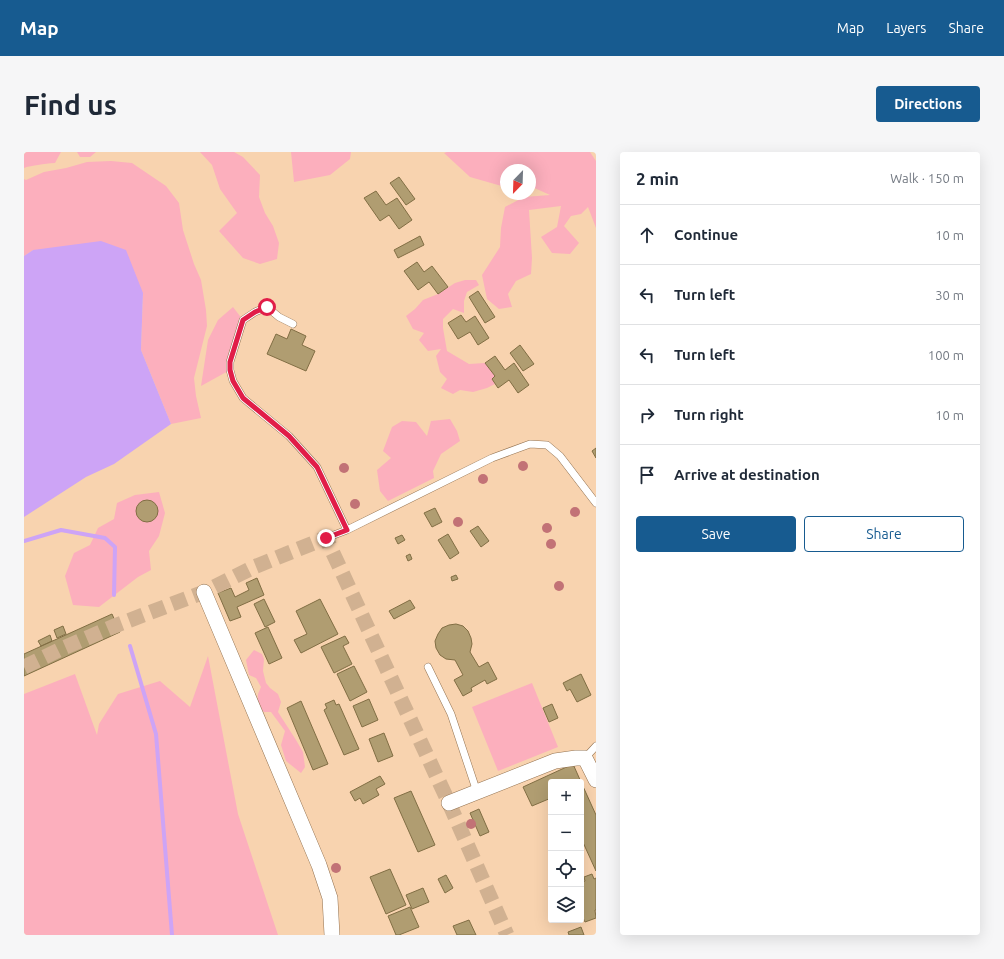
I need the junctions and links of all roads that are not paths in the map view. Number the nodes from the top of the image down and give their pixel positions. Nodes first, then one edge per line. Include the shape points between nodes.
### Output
1 (294, 324) dead end
2 (596, 503) edge
3 (347, 530) junction
4 (326, 538) dead end
5 (204, 592) dead end
6 (428, 667) dead end
7 (596, 746) edge
8 (585, 758) junction
9 (596, 780) edge
10 (476, 792) junction
11 (449, 803) dead end
12 (332, 935) edge

1 - 3 lane via 279,317 267,307 243,320 230,362 230,370 243,398 289,436 317,467
2 - 3 lane via 560,456 547,445 530,444 492,458
3 - 4 lane
5 - 12 street via 319,865 330,898
6 - 10 lane via 451,714
7 - 8 lane
8 - 9 street
8 - 10 street via 555,761
10 - 11 street

